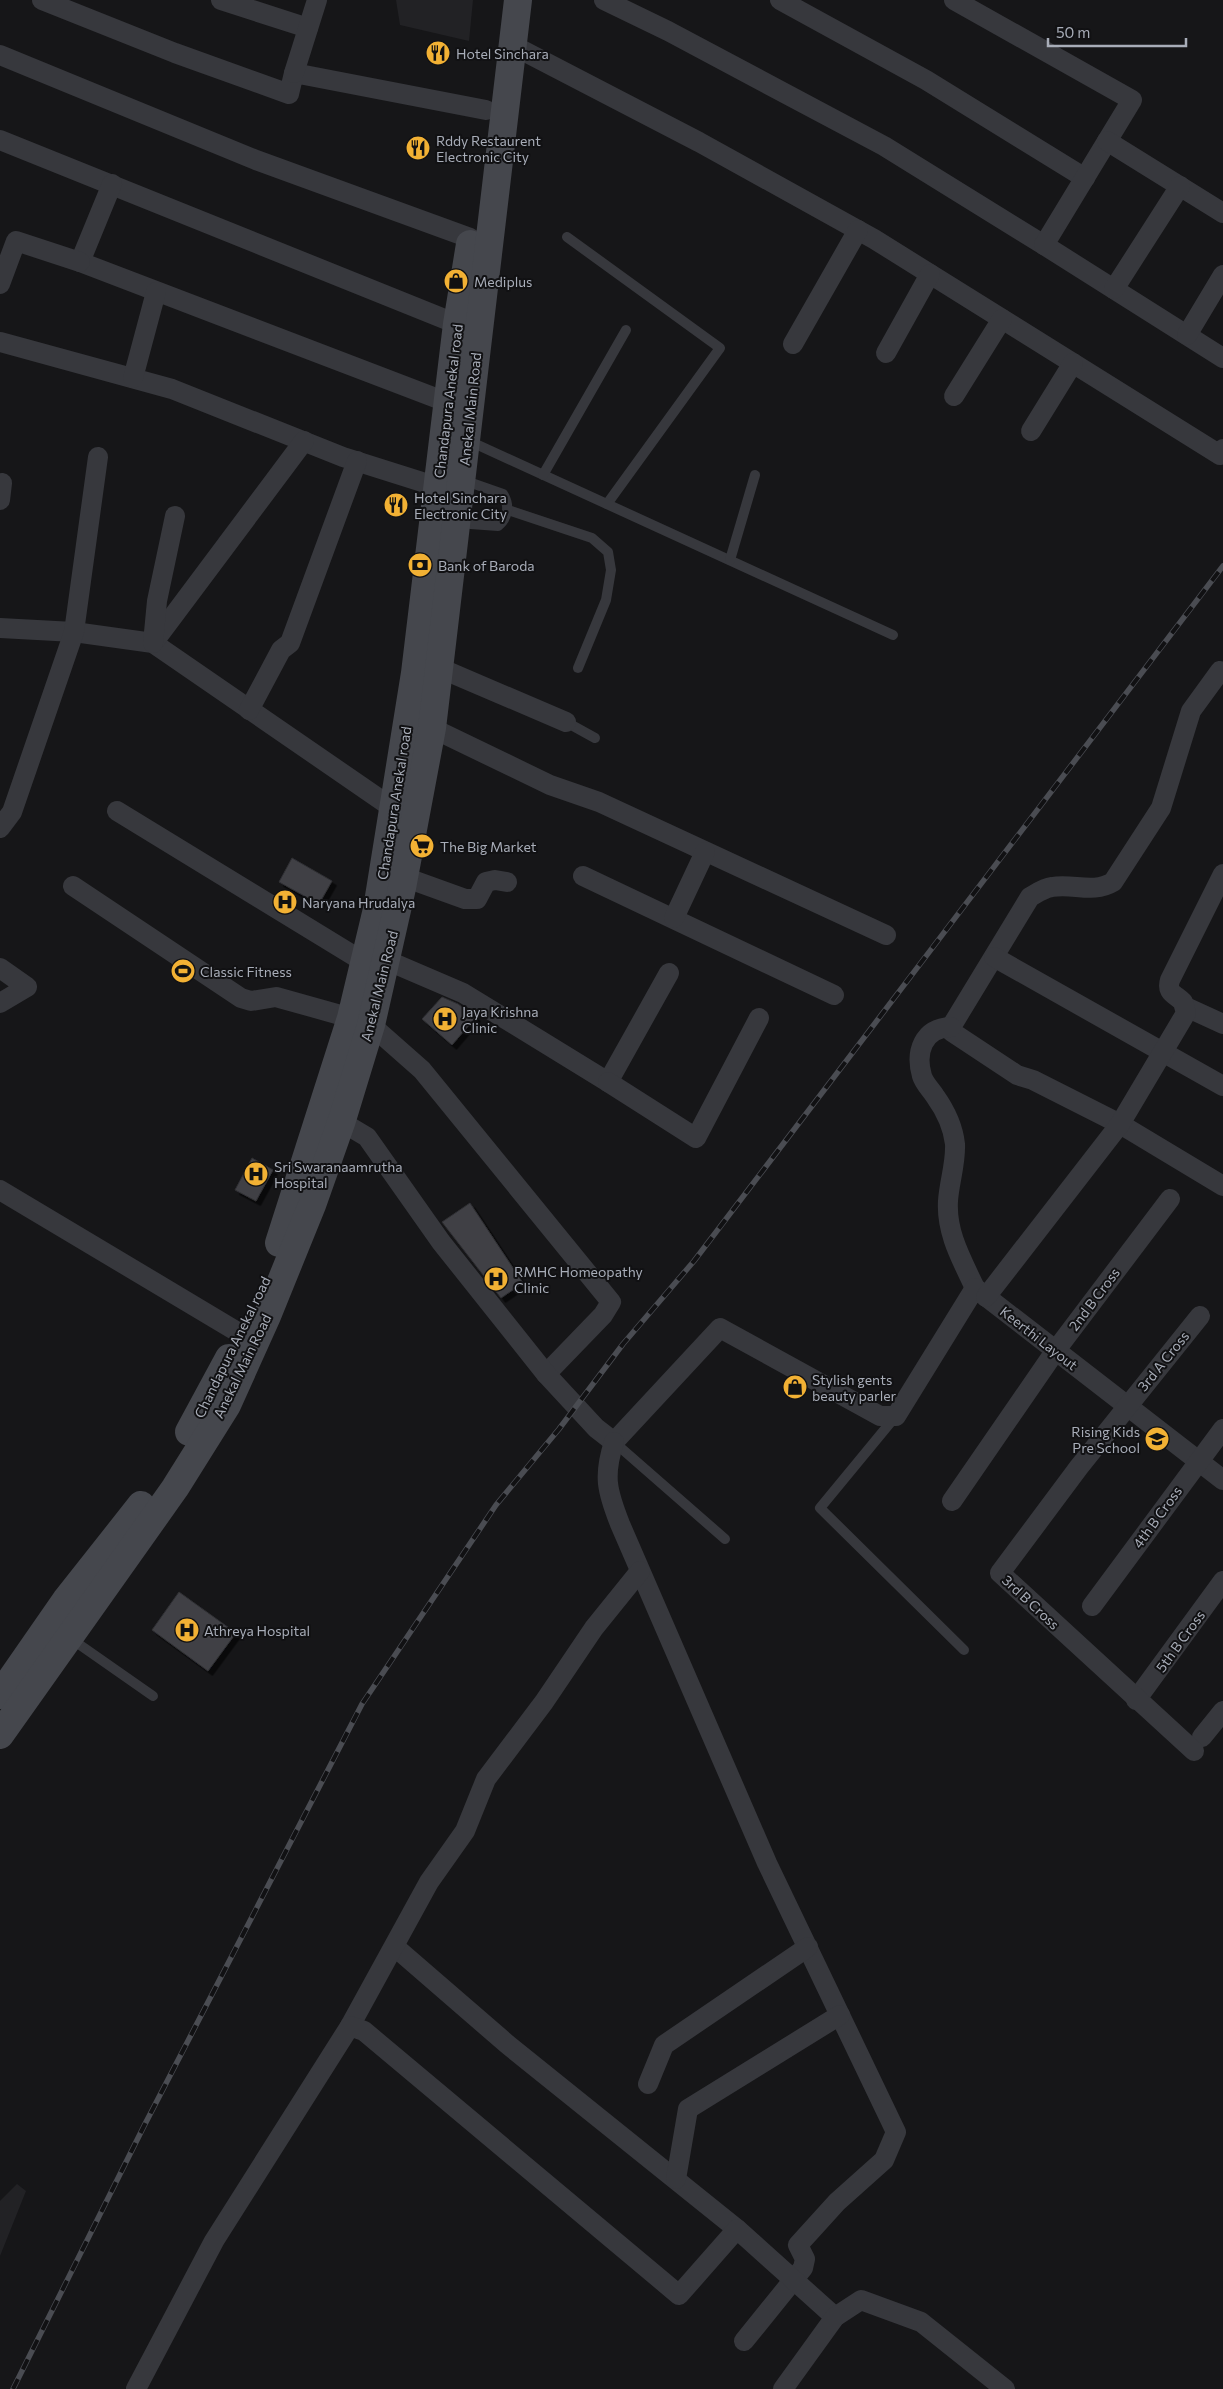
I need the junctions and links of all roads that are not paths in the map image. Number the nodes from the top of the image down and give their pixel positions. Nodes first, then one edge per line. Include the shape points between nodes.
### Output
1 (42, 0) edge
2 (221, 0) edge
3 (317, 0) edge
4 (499, 0) edge
5 (518, 0) edge
6 (604, 0) edge
7 (780, 0) edge
8 (954, 0) edge
9 (308, 28) junction
10 (512, 45) junction
11 (0, 55) edge
12 (294, 73) junction
13 (486, 110) junction
14 (0, 140) edge
15 (1107, 141) junction
16 (1085, 178) junction
17 (112, 184) junction
18 (1180, 186) junction
19 (1223, 213) edge
20 (858, 230) junction
21 (567, 237) dead end
22 (470, 238) junction
23 (1044, 245) junction
24 (80, 262) junction
25 (930, 274) junction
26 (1223, 275) edge
27 (0, 284) edge
28 (1114, 289) junction
29 (156, 292) junction
30 (1002, 319) junction
31 (457, 324) junction
32 (626, 330) dead end
33 (1187, 335) junction
34 (0, 342) edge
35 (793, 344) dead end
36 (886, 353) dead end
37 (1223, 358) edge
38 (1073, 363) junction
39 (133, 378) junction
40 (954, 396) dead end
41 (449, 403) junction
42 (1031, 431) dead end
43 (456, 437) junction
44 (304, 441) junction
45 (1222, 453) edge
46 (98, 457) dead end
47 (357, 461) junction
48 (543, 475) junction
49 (755, 475) dead end
50 (450, 484) junction
51 (607, 504) junction
52 (508, 510) junction
53 (175, 516) dead end
54 (456, 523) junction
55 (730, 560) junction
56 (0, 628) edge
57 (74, 632) junction
58 (893, 635) dead end
59 (153, 643) junction
60 (428, 663) junction
61 (578, 668) dead end
62 (1220, 671) dead end
63 (250, 710) junction
64 (566, 722) joint
65 (432, 728) junction
66 (595, 738) dead end
67 (394, 810) junction
68 (116, 811) dead end
69 (0, 828) edge
70 (705, 852) junction
71 (1223, 874) edge
72 (583, 876) dead end
73 (404, 877) junction
74 (507, 882) dead end
75 (74, 886) dead end
76 (674, 918) junction
77 (886, 935) dead end
78 (994, 957) junction
79 (375, 961) junction
80 (0, 968) edge
81 (670, 973) dead end
82 (834, 995) dead end
83 (0, 1003) edge
84 (1186, 1007) junction
85 (759, 1018) dead end
86 (361, 1022) junction
87 (1223, 1024) edge
88 (951, 1027) junction
89 (1163, 1054) junction
90 (608, 1082) junction
91 (1223, 1086) edge
92 (332, 1116) junction
93 (1120, 1124) junction
94 (1223, 1186) edge
95 (0, 1190) edge
96 (1170, 1199) dead end
97 (980, 1292) junction
98 (1200, 1316) dead end
99 (241, 1334) junction
100 (1056, 1350) junction
101 (546, 1374) junction
102 (1126, 1406) junction
103 (888, 1416) junction
104 (1223, 1428) edge
105 (614, 1442) junction
106 (1198, 1460) junction
107 (1223, 1480) edge
108 (952, 1501) dead end
109 (725, 1539) dead end
110 (640, 1572) junction
111 (1223, 1581) edge
112 (1092, 1606) dead end
113 (69, 1637) junction
114 (964, 1650) dead end
115 (0, 1695) edge
116 (153, 1696) dead end
117 (1136, 1700) junction
118 (1223, 1711) edge
119 (0, 1735) edge
120 (394, 1947) junction
121 (808, 1948) junction
122 (840, 2014) junction
123 (350, 2026) junction
124 (648, 2084) dead end
125 (676, 2179) junction
126 (737, 2229) junction
127 (794, 2279) junction
128 (835, 2317) junction
129 (744, 2341) dead end
130 (136, 2389) edge
131 (783, 2389) edge
132 (1005, 2389) edge

1 - 12 street via 289,94
2 - 9 street
3 - 9 street
4 - 13 main road, Chandapura Anekal road
5 - 10 main road, Anekal Main Road
6 - 23 street via 884,146
7 - 16 street via 926,80
8 - 15 street via 1132,100
9 - 12 street
10 - 20 street via 699,142
10 - 43 main road, Anekal Main Road
11 - 22 street via 256,160
12 - 13 street
13 - 22 main road, Chandapura Anekal road
14 - 17 street
15 - 16 street
15 - 18 street
16 - 23 street
17 - 24 street
17 - 31 street
18 - 19 street
18 - 28 street
20 - 25 street
20 - 35 street
21 - 51 lane via 720,348
22 - 31 main road, Chandapura Anekal road
23 - 28 street
24 - 27 street via 16,241
24 - 29 street
25 - 30 street
25 - 36 street
26 - 33 street
28 - 33 street
29 - 39 street
29 - 41 street
30 - 38 street
30 - 40 street
31 - 41 main road, Chandapura Anekal road
32 - 48 lane
33 - 37 street
34 - 39 street
38 - 42 street
38 - 45 street
39 - 44 street via 172,389
41 - 43 main road, Chandapura Anekal road
43 - 48 lane
43 - 50 main road, Anekal Main Road
44 - 47 street
44 - 59 street
46 - 57 street
47 - 50 street
47 - 63 street via 290,643 281,650
48 - 51 lane
49 - 55 lane
50 - 52 lane via 503,494
50 - 54 main road, Anekal Main Road
50 - 60 main road, Chandapura Anekal road
51 - 55 lane
52 - 54 lane via 498,526
52 - 61 lane via 592,538 608,552 611,570 606,600
53 - 59 street via 157,601
54 - 60 main road, Anekal Main Road
55 - 58 lane
56 - 57 street
57 - 59 street
57 - 69 street via 12,812
59 - 63 street
60 - 64 street
60 - 65 main road, Anekal Main Road
60 - 67 main road, Chandapura Anekal road
62 - 78 street via 1190,711 1160,808 1113,882 1093,889 1052,887 1030,897
63 - 67 street
64 - 66 lane
65 - 70 street via 550,785 599,802
65 - 73 main road, Anekal Main Road
67 - 79 main road, Chandapura Anekal road via 377,909
68 - 79 street
70 - 76 street
70 - 77 street
71 - 84 street via 1168,988
72 - 76 street
73 - 74 street via 465,899 477,899 486,882
73 - 79 main road, Anekal Main Road
75 - 86 street via 241,998 251,1001 276,997
76 - 82 street
78 - 88 street
78 - 89 street
79 - 86 main road, Anekal Main Road
79 - 90 street via 462,993
80 - 83 street via 27,988
81 - 90 street
84 - 87 street
84 - 89 street via 1186,1013
85 - 90 street via 696,1138
86 - 92 main road, Anekal Main Road
86 - 101 street via 422,1070 611,1302 603,1315
88 - 93 street via 952,1032 1017,1075
88 - 97 street via 938,1027 924,1040 919,1056 922,1078 945,1110 953,1134 955,1146 948,1203 951,1238
89 - 91 street
89 - 93 street
92 - 99 main road, Chandapura Anekal road
92 - 101 street via 367,1137 441,1242
92 - 113 main road, Anekal Main Road via 308,1214 227,1405 174,1488
93 - 94 street
93 - 97 street
95 - 99 street
96 - 100 street, 2nd B Cross
97 - 100 street, Keerthi Layout
97 - 103 street
98 - 102 street, 3rd A Cross
99 - 115 main road, Chandapura Anekal road via 167,1470 66,1600
100 - 102 street, Keerthi Layout
100 - 108 street, 2nd B Cross
101 - 105 street via 596,1428
102 - 106 street, Keerthi Layout
102 - 117 street, 3rd B Cross via 1000,1574
103 - 105 street via 720,1328
103 - 114 lane via 820,1508
104 - 106 street, 4th B Cross
105 - 109 lane
105 - 110 street via 606,1481 609,1497
106 - 107 street, Keerthi Layout
106 - 112 street, 4th B Cross
110 - 120 street via 594,1628 486,1779 465,1831 429,1882
110 - 121 street via 767,1863
111 - 117 street, 5th B Cross
113 - 116 lane
113 - 119 main road, Anekal Main Road
117 - 118 street, 3rd B Cross via 1198,1744
120 - 123 street
120 - 125 street via 484,2025
121 - 122 street
121 - 124 street via 664,2045
122 - 125 street via 688,2109
122 - 127 street via 896,2132 884,2160 837,2202 798,2245 805,2259 803,2268
123 - 126 street via 364,2030 679,2295
123 - 130 street via 214,2241
125 - 126 street
126 - 127 street
127 - 128 street
127 - 129 street
128 - 131 street
128 - 132 street via 861,2300 921,2322

